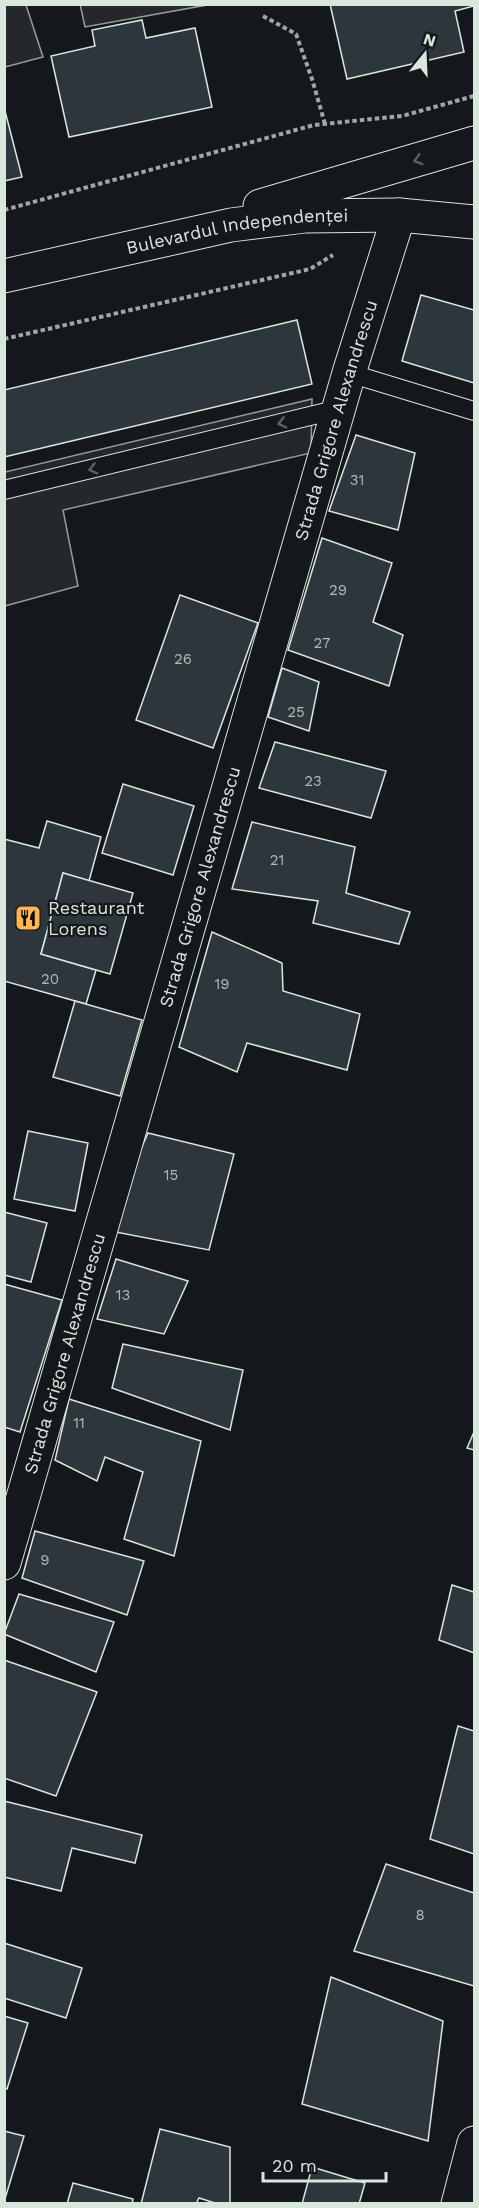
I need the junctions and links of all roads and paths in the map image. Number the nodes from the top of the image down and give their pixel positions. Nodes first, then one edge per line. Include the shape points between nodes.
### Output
1 (263, 16) dead end
2 (474, 96) edge
3 (325, 124) junction
4 (474, 143) edge
5 (4, 210) edge
6 (399, 214) junction
7 (474, 222) edge
8 (335, 254) dead end
9 (71, 261) junction
10 (4, 276) edge
11 (4, 339) edge
12 (350, 373) junction
13 (339, 409) junction
14 (474, 411) edge
15 (4, 490) edge
16 (4, 1563) edge
17 (474, 2143) edge
18 (458, 2204) edge

1 - 3 path via 296,34
2 - 3 path via 402,116
3 - 5 path
4 -> 9 street
6 - 7 street, Bulevardul Independenței
6 - 9 street, Bulevardul Independenței via 305,216 231,225
6 - 12 street, Strada Grigore Alexandrescu
8 - 11 path via 310,269
9 - 10 street, Bulevardul Independenței
12 - 13 street, Strada Grigore Alexandrescu
12 - 14 lane
13 -> 15 lane
13 - 16 street, Strada Grigore Alexandrescu
17 - 18 street

